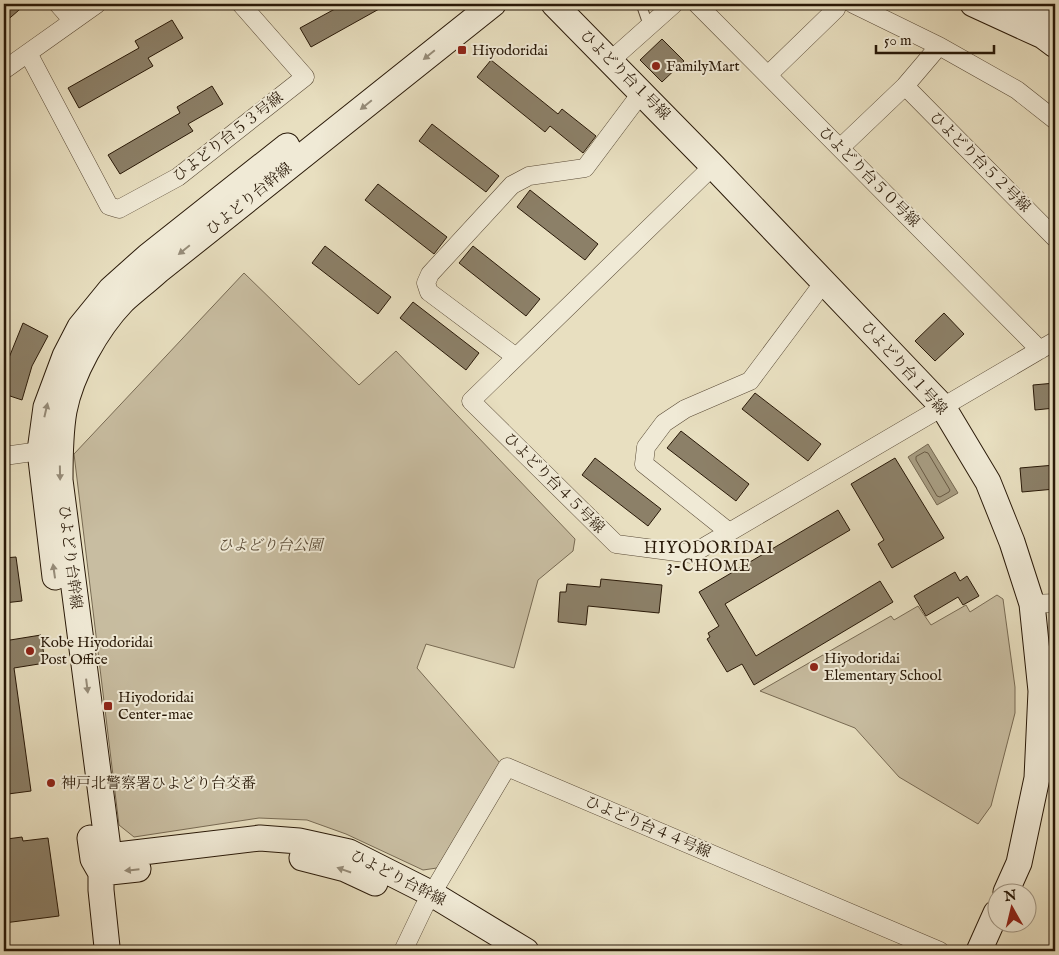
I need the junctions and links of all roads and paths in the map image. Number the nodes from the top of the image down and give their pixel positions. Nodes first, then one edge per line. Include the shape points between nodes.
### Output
1 (58, 4) edge
2 (97, 4) edge
3 (241, 4) edge
4 (467, 4) edge
5 (494, 4) edge
6 (554, 4) edge
7 (641, 4) edge
8 (674, 4) edge
9 (698, 4) edge
10 (838, 4) edge
11 (853, 4) edge
12 (973, 4) edge
13 (1017, 4) edge
14 (73, 21) junction
15 (1055, 22) edge
16 (649, 27) junction
17 (1055, 45) edge
18 (939, 46) junction
19 (28, 53) junction
20 (610, 61) junction
21 (4, 70) edge
22 (768, 75) junction
23 (905, 86) junction
24 (642, 92) junction
25 (1055, 120) edge
26 (840, 148) junction
27 (713, 166) junction
28 (1055, 238) edge
29 (824, 282) junction
30 (1048, 346) edge
31 (516, 357) junction
32 (943, 407) junction
33 (40, 451) junction
34 (4, 456) edge
35 (729, 532) junction
36 (1044, 603) edge
37 (101, 863) junction
38 (1010, 882) edge
39 (428, 901) junction
40 (988, 932) edge
41 (106, 951) edge
42 (403, 951) edge
43 (494, 951) edge
44 (526, 951) edge
45 (940, 951) edge
46 (979, 951) edge

1 - 14 street
2 - 14 street
3 - 19 street, ひよどり台５３号線 via 305,77 178,177 119,209 109,206
33 -> 4 street, ひよどり台幹線 via 46,407 65,356 80,327 111,289
5 -> 37 street, ひよどり台幹線 via 123,302 94,338 81,361 64,411 60,480
6 - 20 street, ひよどり台１号線
7 - 16 lane
8 - 16 street
9 - 22 street, ひよどり台５０号線
10 - 22 street
11 - 18 street
12 - 17 street via 1043,36
13 - 15 street
14 - 19 street
16 - 20 street
18 - 23 street
18 - 25 street via 1017,90
19 - 21 street
20 - 24 street, ひよどり台１号線
22 - 26 street, ひよどり台５０号線
23 - 26 street
23 - 28 street, ひよどり台５２号線
24 - 27 street, ひよどり台１号線
24 - 31 street via 585,168 529,176 512,185 430,274 426,283 429,292
26 - 30 street, ひよどり台５０号線
27 - 29 street, ひよどり台１号線
27 - 31 street, ひよどり台４５号線
29 - 32 street, ひよどり台１号線
29 - 35 street via 750,380 685,409 664,423 646,447 644,464
30 - 32 street, ひよどり台４５号線
31 - 35 street, ひよどり台４５号線 via 471,401 616,544 692,554
32 - 35 street, ひよどり台４５号線
32 - 36 street, ひよどり台１号線 via 988,482 1012,542
33 - 34 street
37 -> 33 street, ひよどり台幹線
36 - 38 street, ひよどり台１号線 via 1037,778 1019,863
37 - 39 street, ひよどり台幹線 via 263,856 299,858 345,869
37 - 41 street
39 - 42 street
39 - 43 street, ひよどり台幹線
39 - 44 street, ひよどり台幹線
39 - 45 street, ひよどり台４４号線 via 507,767
40 - 46 street

